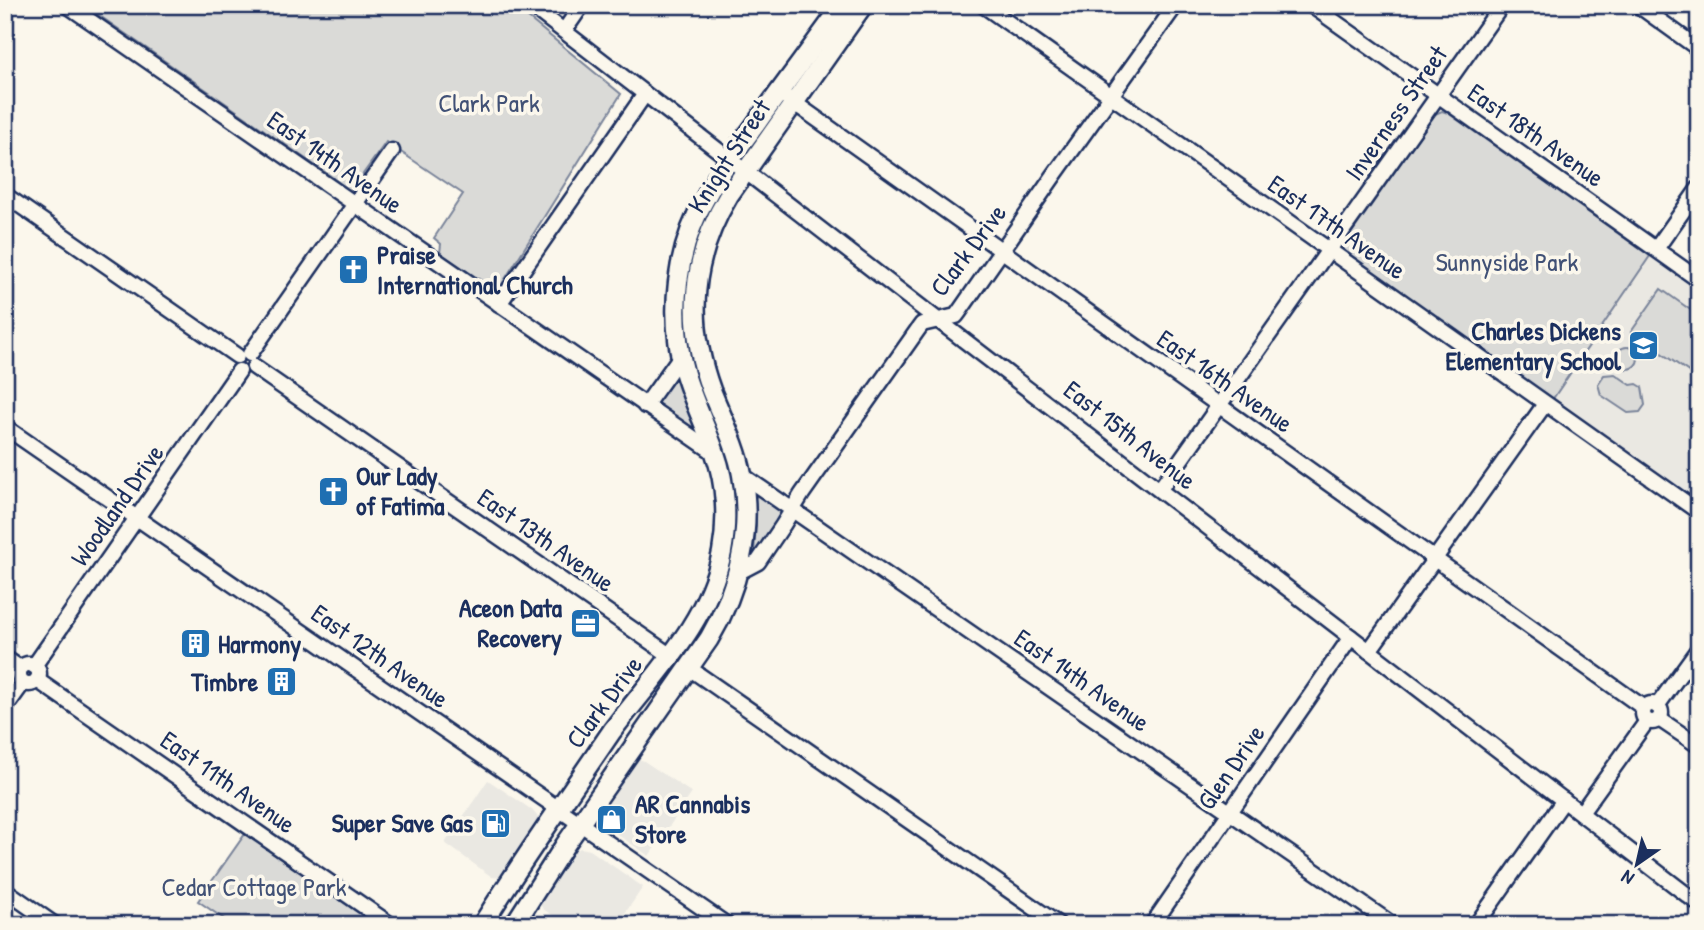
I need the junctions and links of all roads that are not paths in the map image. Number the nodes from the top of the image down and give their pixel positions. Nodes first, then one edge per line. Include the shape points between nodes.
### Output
1 (67, 5) edge
2 (530, 5) edge
3 (582, 5) edge
4 (843, 5) edge
5 (863, 5) edge
6 (983, 5) edge
7 (1176, 5) edge
8 (1311, 5) edge
9 (1502, 5) edge
10 (1638, 5) edge
11 (564, 31) junction
12 (1699, 49) edge
13 (779, 92) junction
14 (645, 94) junction
15 (1110, 96) junction
16 (1439, 96) junction
17 (794, 104) junction
18 (392, 151) dead end
19 (731, 159) junction
20 (746, 170) junction
21 (1699, 188) edge
22 (5, 195) edge
23 (354, 205) junction
24 (1656, 249) junction
25 (1329, 251) junction
26 (1002, 252) junction
27 (1699, 280) edge
28 (499, 304) junction
29 (939, 321) junction
30 (680, 357) junction
31 (245, 362) junction
32 (1545, 404) junction
33 (645, 406) junction
34 (1218, 406) junction
35 (5, 427) edge
36 (715, 453) junction
37 (742, 475) junction
38 (1160, 489) junction
39 (793, 509) junction
40 (1699, 512) edge
41 (137, 519) junction
42 (1436, 559) junction
43 (739, 572) junction
44 (1351, 636) junction
45 (1699, 648) edge
46 (1369, 651) junction
47 (671, 656) junction
48 (5, 658) edge
49 (689, 668) junction
50 (29, 674) junction
51 (5, 708) edge
52 (1652, 713) junction
53 (1699, 746) edge
54 (1564, 800) junction
55 (558, 809) junction
56 (1230, 813) junction
57 (1581, 813) junction
58 (580, 824) junction
59 (5, 890) edge
60 (1699, 904) edge
61 (55, 925) edge
62 (391, 925) edge
63 (482, 925) edge
64 (514, 925) edge
65 (727, 925) edge
66 (1059, 925) edge
67 (1152, 925) edge
68 (1393, 925) edge
69 (1476, 925) edge

1 - 23 street, East 14th Avenue
2 - 11 street, East 15th Avenue
3 - 11 street
4 - 13 main road, Knight Street
5 - 17 main road, Knight Street
6 - 15 street, East 17th Avenue
7 - 15 street, Clark Drive
8 - 16 street, East 18th Avenue
9 - 16 street, Inverness Street
10 - 12 street
11 - 14 street, East 15th Avenue
13 - 17 street, East 16th Avenue
13 - 19 main road, Knight Street
14 - 19 street, East 15th Avenue
14 - 28 street
15 - 25 street, East 17th Avenue
15 - 26 street, Clark Drive
16 - 24 street, East 18th Avenue
16 - 25 street, Inverness Street
17 - 20 main road, Knight Street
17 - 26 street, East 16th Avenue
18 - 23 street, Woodland Drive
19 - 20 street, East 15th Avenue
19 - 30 main road, Knight Street via 707,194 687,237 676,313
20 - 29 street, East 15th Avenue
20 - 37 main road, Knight Street via 713,224 695,291 705,369
21 - 24 street
22 - 31 street, East 13th Avenue
23 - 28 street, East 14th Avenue
23 - 31 street, Woodland Drive
24 - 27 street, East 18th Avenue
25 - 32 street, East 17th Avenue
25 - 34 street, Inverness Street
26 - 29 street, Clark Drive via 956,316
26 - 34 street, East 16th Avenue
28 - 33 street, East 14th Avenue
29 - 38 street, East 15th Avenue
29 - 39 street, Clark Drive via 922,324
30 - 33 street
30 - 36 main road, Knight Street
31 - 41 street, Woodland Drive
31 - 47 street, East 13th Avenue
32 - 40 street, East 17th Avenue
32 - 42 street
33 - 36 street, East 14th Avenue
34 - 38 street, Inverness Street
34 - 42 street, East 16th Avenue
35 - 41 street, East 12th Avenue
36 - 47 main road, Clark Drive via 723,486 722,551 707,599
37 - 39 street, East 14th Avenue
37 - 43 main road, Clark Drive via 745,527
38 - 44 street, East 15th Avenue
39 - 43 street, Clark Drive via 758,562
39 - 56 street, East 14th Avenue
41 - 50 street, Woodland Drive
41 - 55 street, East 12th Avenue
42 - 46 street
42 - 52 street, East 16th Avenue
43 - 49 main road, Clark Drive via 719,622
44 - 46 street, East 15th Avenue
44 - 56 street, Glen Drive
45 - 52 street
46 - 54 street, East 15th Avenue
47 - 55 main road, Clark Drive
48 - 50 street, East 11th Avenue
49 - 58 main road, Clark Drive
49 - 66 street
50 - 51 street, Woodland Drive
50 - 62 street, East 11th Avenue
52 - 53 street, East 16th Avenue
52 - 57 street
54 - 57 street, East 15th Avenue
54 - 69 street
55 - 58 street, East 12th Avenue
55 - 63 main road, Clark Drive
56 - 67 street, Glen Drive
56 - 68 street, East 14th Avenue
57 - 60 street, East 15th Avenue
58 - 64 main road, Clark Drive
58 - 65 street, East 12th Avenue
59 - 61 street

